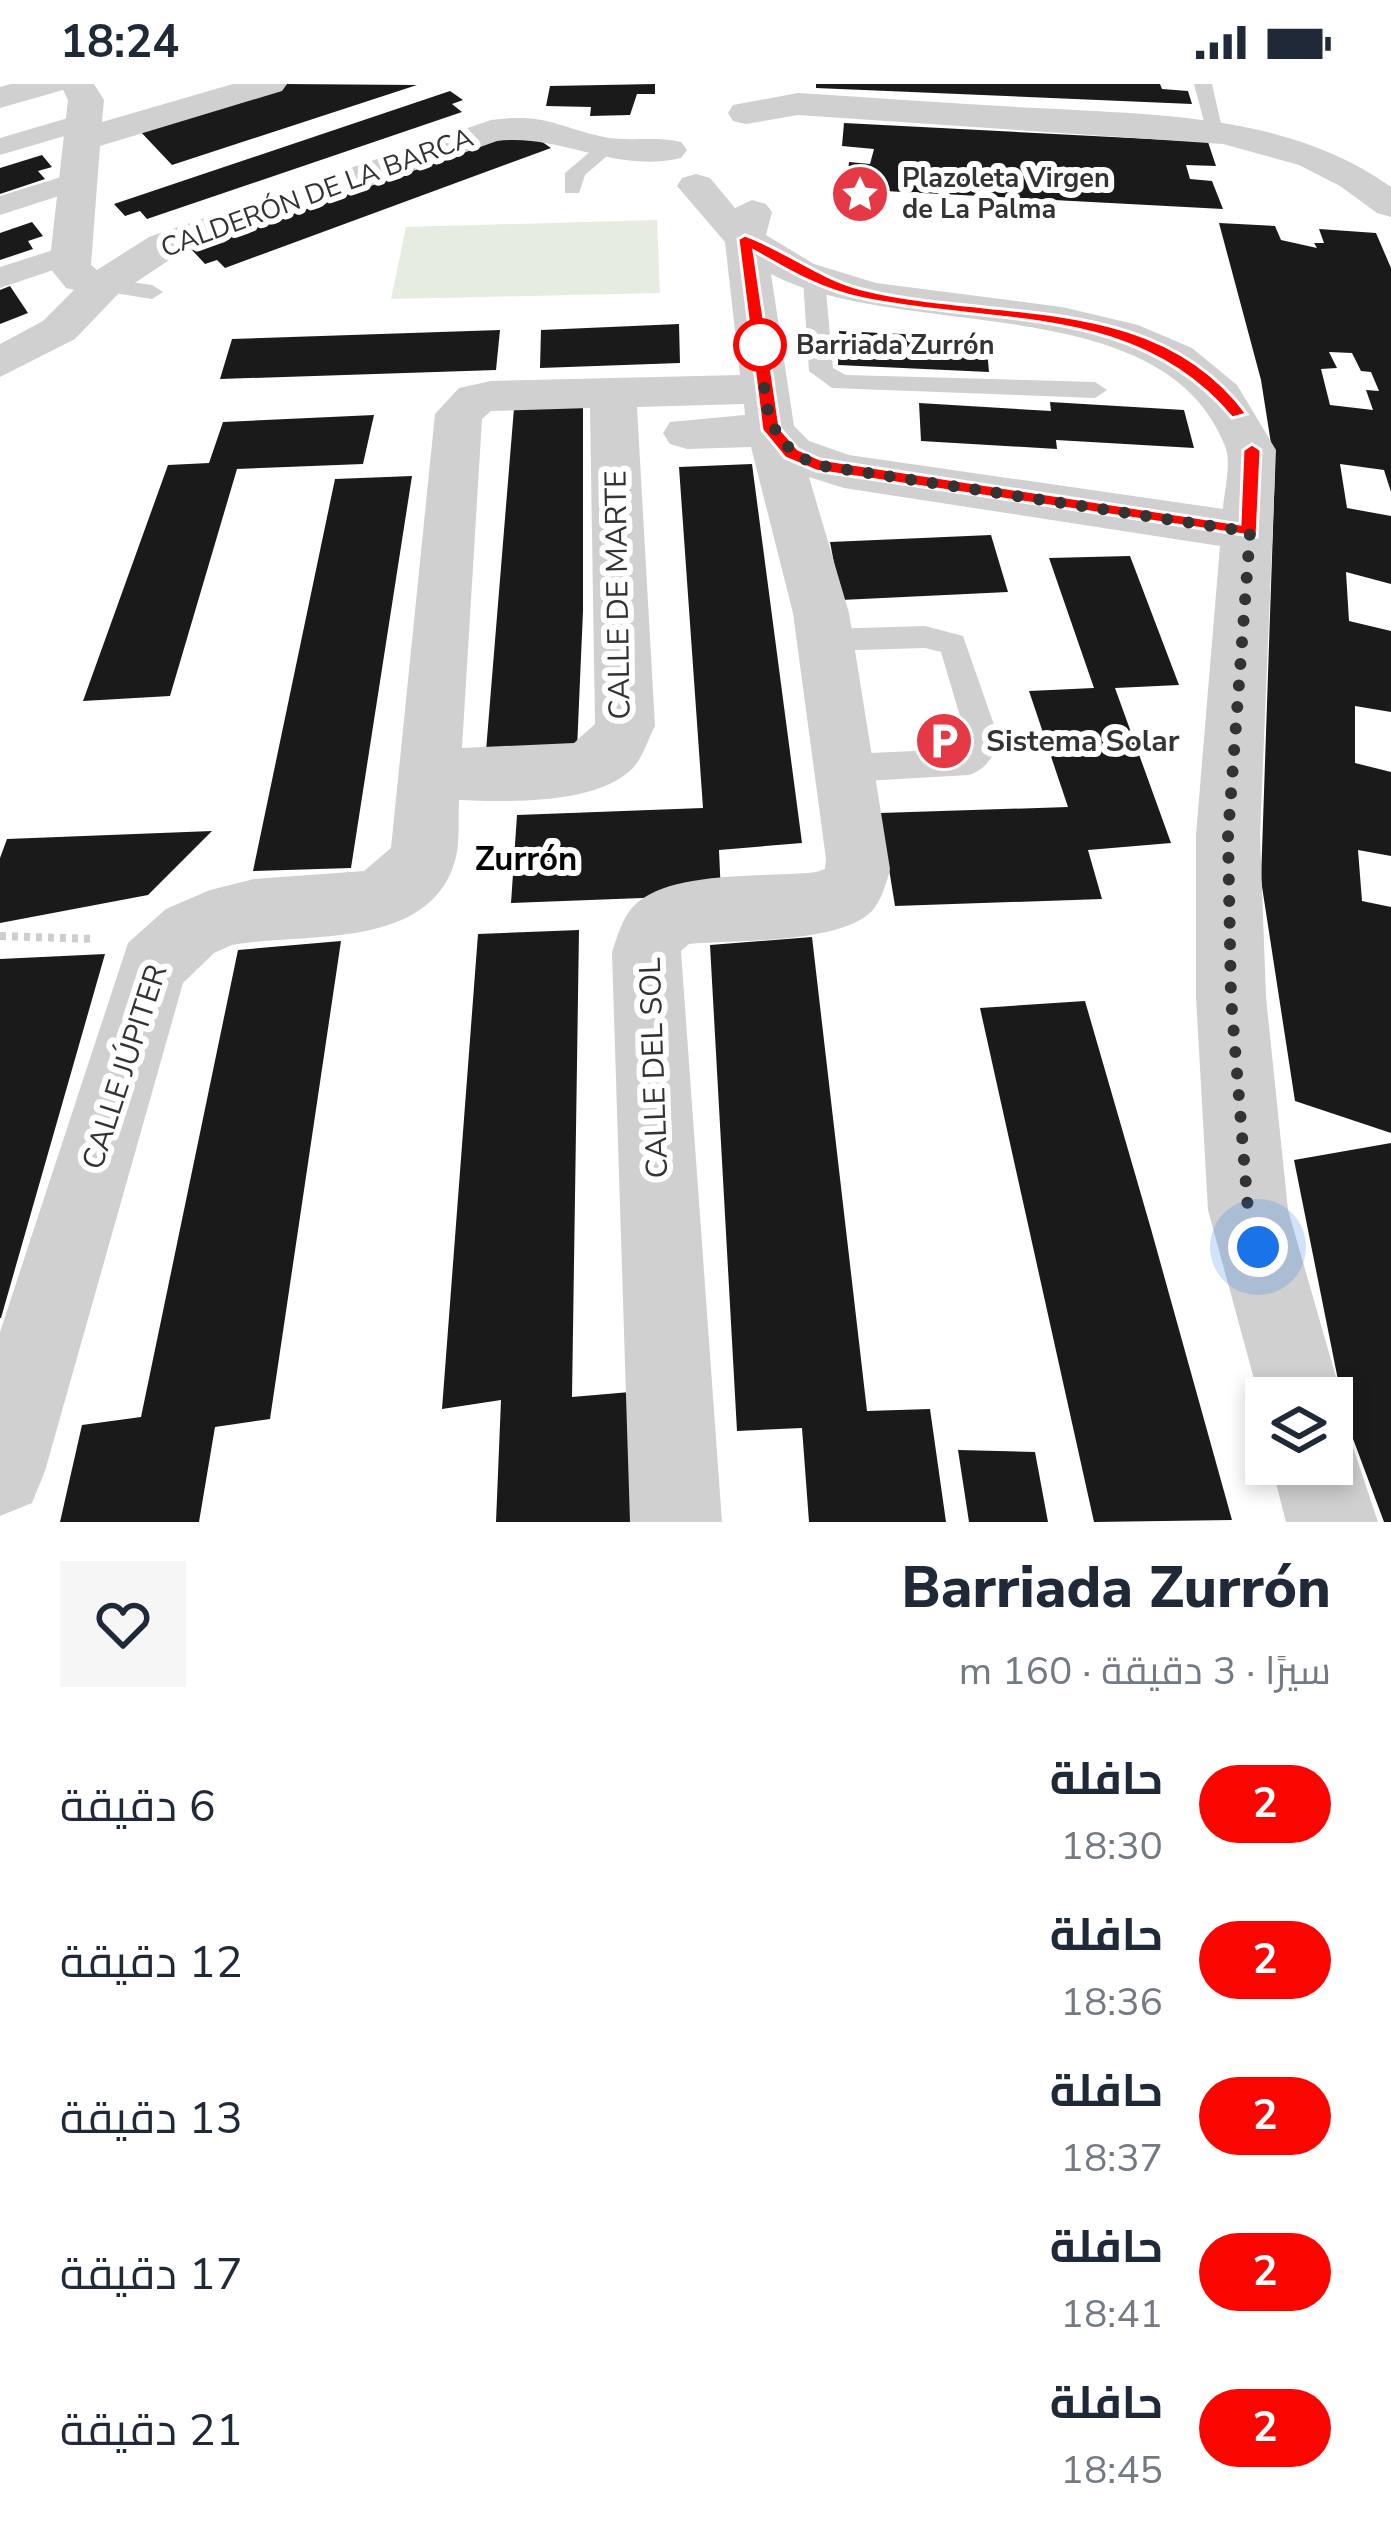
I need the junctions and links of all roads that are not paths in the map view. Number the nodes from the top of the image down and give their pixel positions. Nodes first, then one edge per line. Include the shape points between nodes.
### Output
1 (270, 84) edge
2 (1203, 84) edge
3 (517, 87) dead end
4 (82, 115) edge
5 (717, 130) junction
6 (551, 132) junction
7 (0, 147) edge
8 (605, 149) junction
9 (1242, 149) junction
10 (76, 182) junction
11 (572, 190) dead end
12 (1391, 205) edge
13 (0, 206) edge
14 (745, 239) junction
15 (69, 254) junction
16 (0, 278) edge
17 (814, 280) junction
18 (103, 285) junction
19 (152, 292) dead end
20 (0, 363) edge
21 (1095, 390) dead end
22 (768, 410) junction
23 (614, 415) junction
24 (1250, 532) junction
25 (826, 640) junction
26 (848, 768) junction
27 (430, 774) junction
28 (1293, 1377) edge
29 (0, 1471) edge
30 (1322, 1485) edge
31 (676, 1522) edge
32 (1332, 1522) edge

1 - 4 street
2 - 9 lane
3 - 6 street via 513,104 525,120
4 - 7 street
4 - 10 street
5 - 8 street, CALDERÓN DE LA BARCA
5 - 9 street via 798,104
5 - 14 street, CALLE DEL SOL via 751,196
5 - 14 street via 713,186 696,186
6 - 8 street, CALDERÓN DE LA BARCA
6 - 18 street, CALDERÓN DE LA BARCA via 491,130 163,246
8 - 11 lane via 574,173
9 - 12 street via 1343,174
10 - 13 street
10 - 15 street
14 - 17 street
14 - 22 street, CALLE DEL SOL
15 - 16 street
15 - 18 street via 81,279
17 - 21 lane via 821,370 841,382
17 - 24 street via 866,295 1076,324 1172,355 1238,414 1252,450
18 - 19 lane
18 - 20 street, CALDERÓN DE LA BARCA via 59,330
22 - 23 street
22 - 24 street via 792,454 816,465
22 - 25 street, CALLE DEL SOL
23 - 27 street, CALLE JÚPITER via 491,396 459,414
23 - 27 street, CALLE DE MARTE via 625,726 611,750 585,766
24 - 28 street via 1228,835 1231,998 1248,1210
25 - 26 street, CALLE DEL SOL
25 - 26 lane via 925,637 952,644 984,742 969,762
26 - 31 street, CALLE DEL SOL via 860,859 843,894 685,913 665,919 646,953
27 - 29 street, CALLE JÚPITER via 423,857 403,884 371,901 202,921 153,966
30 - 32 street

